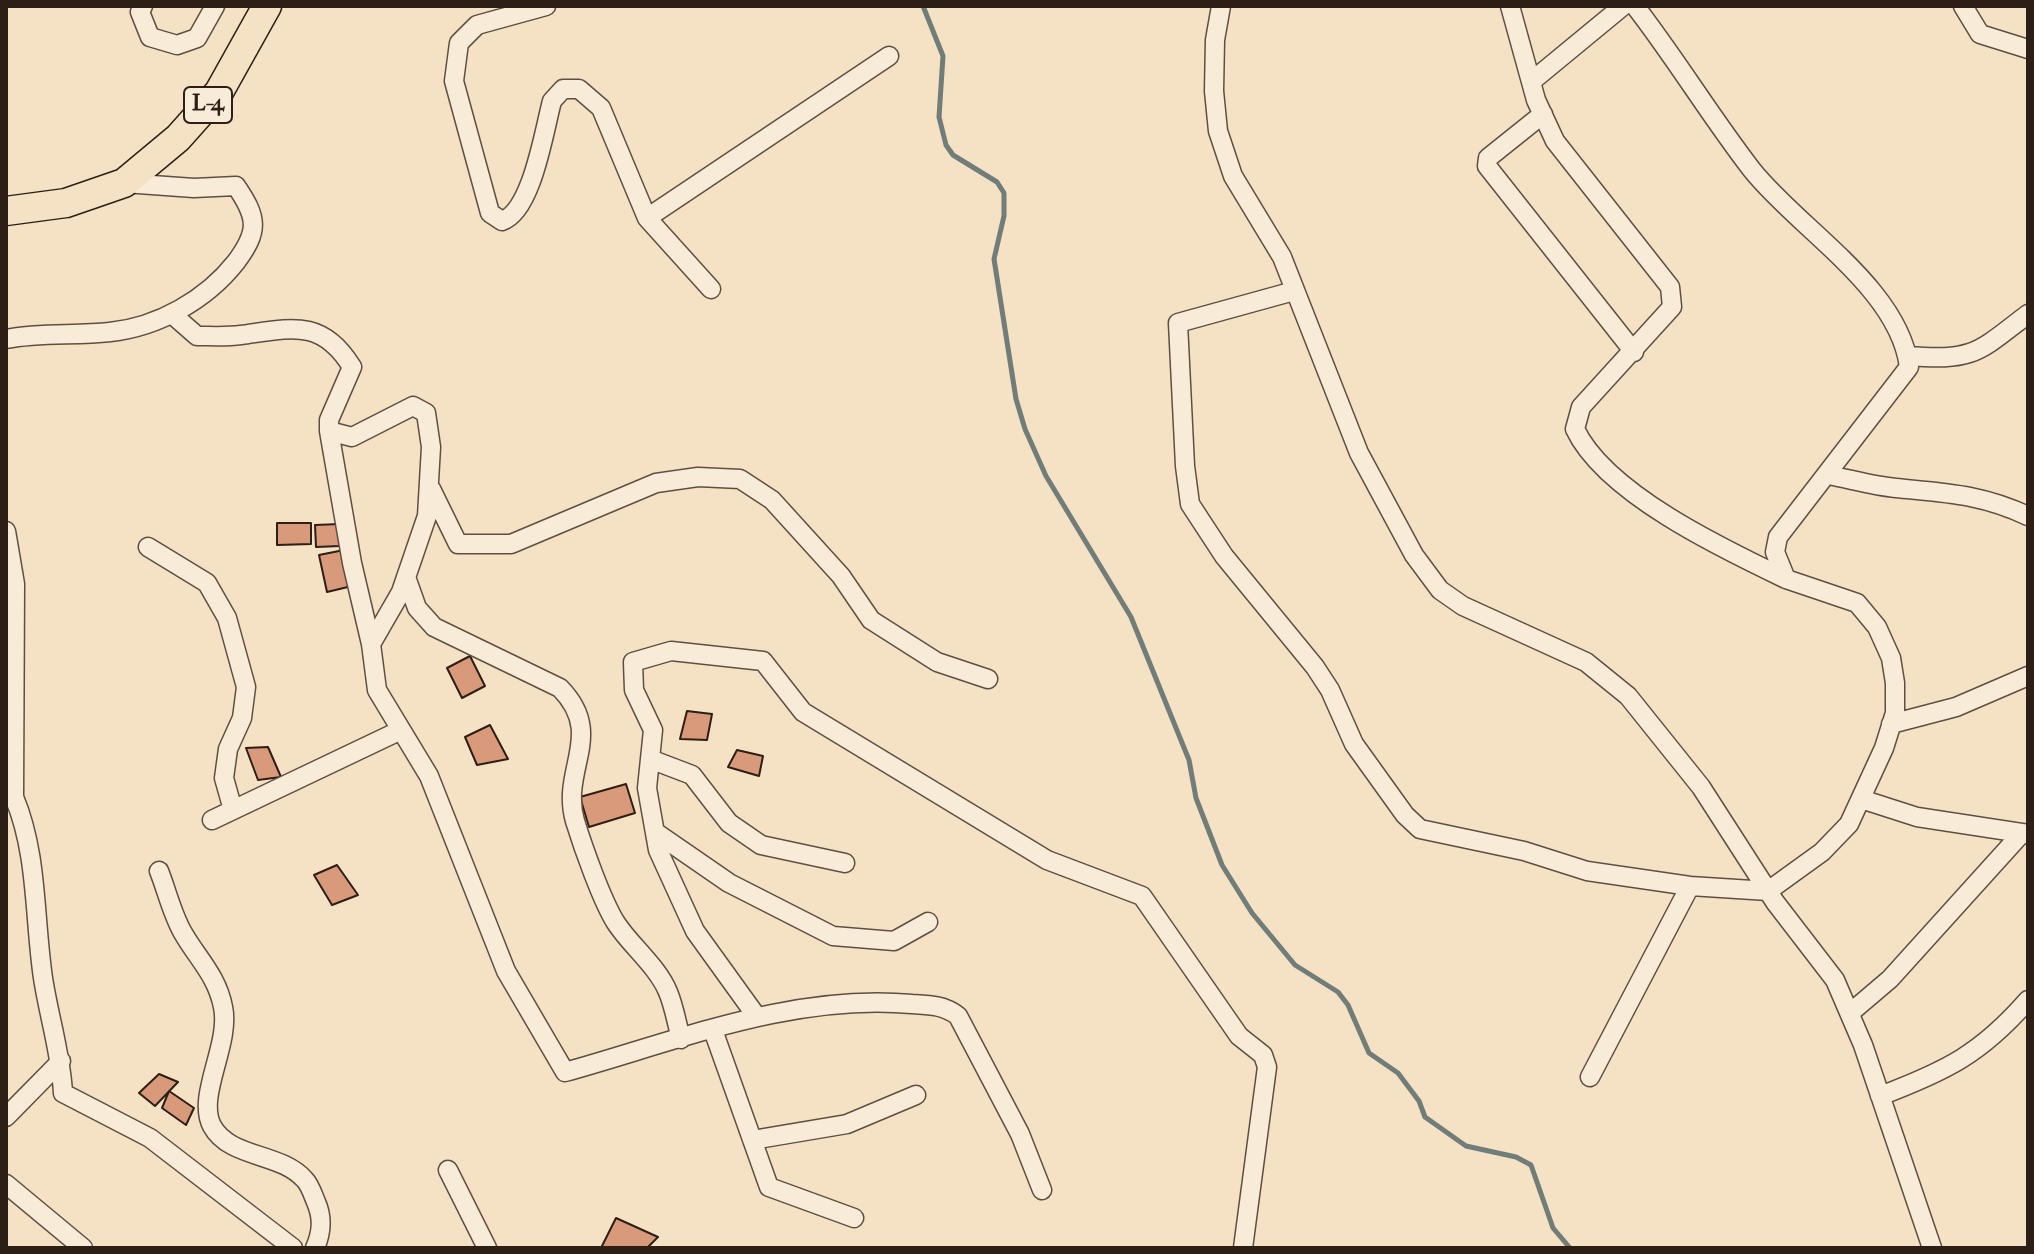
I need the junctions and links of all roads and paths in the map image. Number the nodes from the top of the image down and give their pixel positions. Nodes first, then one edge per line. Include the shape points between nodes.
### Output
1 (143, 6) edge
2 (215, 6) edge
3 (267, 6) edge
4 (546, 6) edge
5 (1221, 6) edge
6 (1510, 6) edge
7 (1623, 6) edge
8 (1635, 6) edge
9 (1963, 6) edge
10 (2028, 49) edge
11 (889, 56) dead end
12 (1532, 81) junction
13 (1543, 114) junction
14 (124, 183) junction
15 (6, 211) edge
16 (647, 218) junction
17 (711, 289) dead end
18 (1294, 291) junction
19 (2028, 314) edge
20 (173, 315) junction
21 (6, 339) edge
22 (1634, 352) junction
23 (1908, 356) junction
24 (329, 431) junction
25 (1828, 475) junction
26 (429, 483) junction
27 (2028, 516) edge
28 (6, 531) edge
29 (148, 547) dead end
30 (406, 577) junction
31 (1786, 579) junction
32 (10, 614) edge
33 (371, 644) junction
34 (2028, 676) edge
35 (988, 679) dead end
36 (1891, 724) junction
37 (401, 730) junction
38 (650, 759) junction
39 (1861, 799) junction
40 (233, 810) junction
41 (212, 820) dead end
42 (655, 832) junction
43 (2025, 833) edge
44 (845, 863) dead end
45 (159, 871) dead end
46 (1690, 886) junction
47 (1768, 891) junction
48 (928, 922) dead end
49 (2028, 1000) edge
50 (1850, 1013) junction
51 (757, 1017) junction
52 (713, 1030) junction
53 (681, 1039) junction
54 (61, 1061) junction
55 (1590, 1077) dead end
56 (916, 1095) dead end
57 (1880, 1096) junction
58 (6, 1117) edge
59 (752, 1140) junction
60 (448, 1170) dead end
61 (6, 1184) edge
62 (1042, 1190) dead end
63 (854, 1218) dead end
64 (83, 1248) edge
65 (293, 1248) edge
66 (315, 1248) edge
67 (487, 1248) edge
68 (1243, 1248) edge
69 (1932, 1248) edge

1 - 2 street via 140,12 150,37 177,45 197,38
3 - 14 main road, L-4 via 219,92 178,138
4 - 16 street via 477,25 459,43 454,81 490,213 502,221 524,203 552,101 563,89 579,89 601,108
5 - 18 street via 1215,40 1218,131 1233,176 1282,257
6 - 12 street
7 - 12 street
8 - 23 street via 1753,171 1879,301
9 - 10 street via 1980,34
11 - 16 street
12 - 13 street
13 - 22 street via 1555,141 1670,287 1672,307
13 - 22 street via 1488,158 1487,166
14 - 15 main road, L-4 via 66,203
14 - 20 street via 236,186 252,210 253,239 224,277
16 - 17 street
18 - 46 street via 1178,323 1190,504 1224,556 1315,667 1354,744 1420,829 1524,851 1587,871
18 - 47 street via 1359,453 1414,555 1440,590 1463,606 1586,662 1628,696 1701,787
19 - 23 street via 1977,353 1944,359
20 - 21 street via 112,332
20 - 24 street via 197,336 313,330 339,347 352,367
22 - 31 street via 1581,407 1575,429 1582,446 1617,481 1713,544
23 - 25 street via 1909,367
24 - 26 street via 352,437 413,406 426,413
24 - 33 street
25 - 27 street via 1993,500
25 - 31 street via 1778,537 1775,552
26 - 30 street via 427,516
26 - 35 street via 458,544 511,544 656,483 740,479 772,500 841,576 871,620 937,662
28 - 32 street via 15,584
29 - 40 street via 207,583 227,618 246,687 224,778
30 - 33 street
30 - 53 street via 417,608 434,627 560,688 581,716 583,732 571,792 575,822 615,922 668,990
31 - 36 street via 1857,603 1877,627 1895,683
32 - 54 street via 14,797 27,829 43,980
33 - 37 street via 377,690
34 - 36 street via 1956,707
36 - 39 street
37 - 40 street
37 - 53 street via 429,776 506,971 565,1072
38 - 42 street via 647,788
38 - 44 street via 692,775 729,823 761,845
38 - 68 street via 653,730 634,690 633,662 671,651 763,661 803,712 894,769 1047,860 1142,896 1239,1036 1263,1055 1267,1067
39 - 43 street via 1917,817
39 - 47 street via 1849,824 1822,852
40 - 41 street
42 - 48 street via 729,883 833,936 894,941
42 - 51 street via 695,931
43 - 50 street via 1890,979
45 - 66 street via 184,935 213,973 224,1009 224,1042 207,1100 212,1125 230,1144 278,1162 305,1180 319,1208 322,1232
46 - 47 street
46 - 55 street
47 - 50 street via 1835,980
49 - 57 street via 1986,1043 1944,1072
50 - 57 street
51 - 52 street
51 - 62 street via 829,1004 946,1007 958,1016 1020,1134
52 - 53 street
52 - 59 street
54 - 58 street
54 - 65 street via 63,1093 150,1138
56 - 59 street via 847,1124
57 - 69 street
59 - 63 street via 769,1187
60 - 67 street
61 - 64 street

